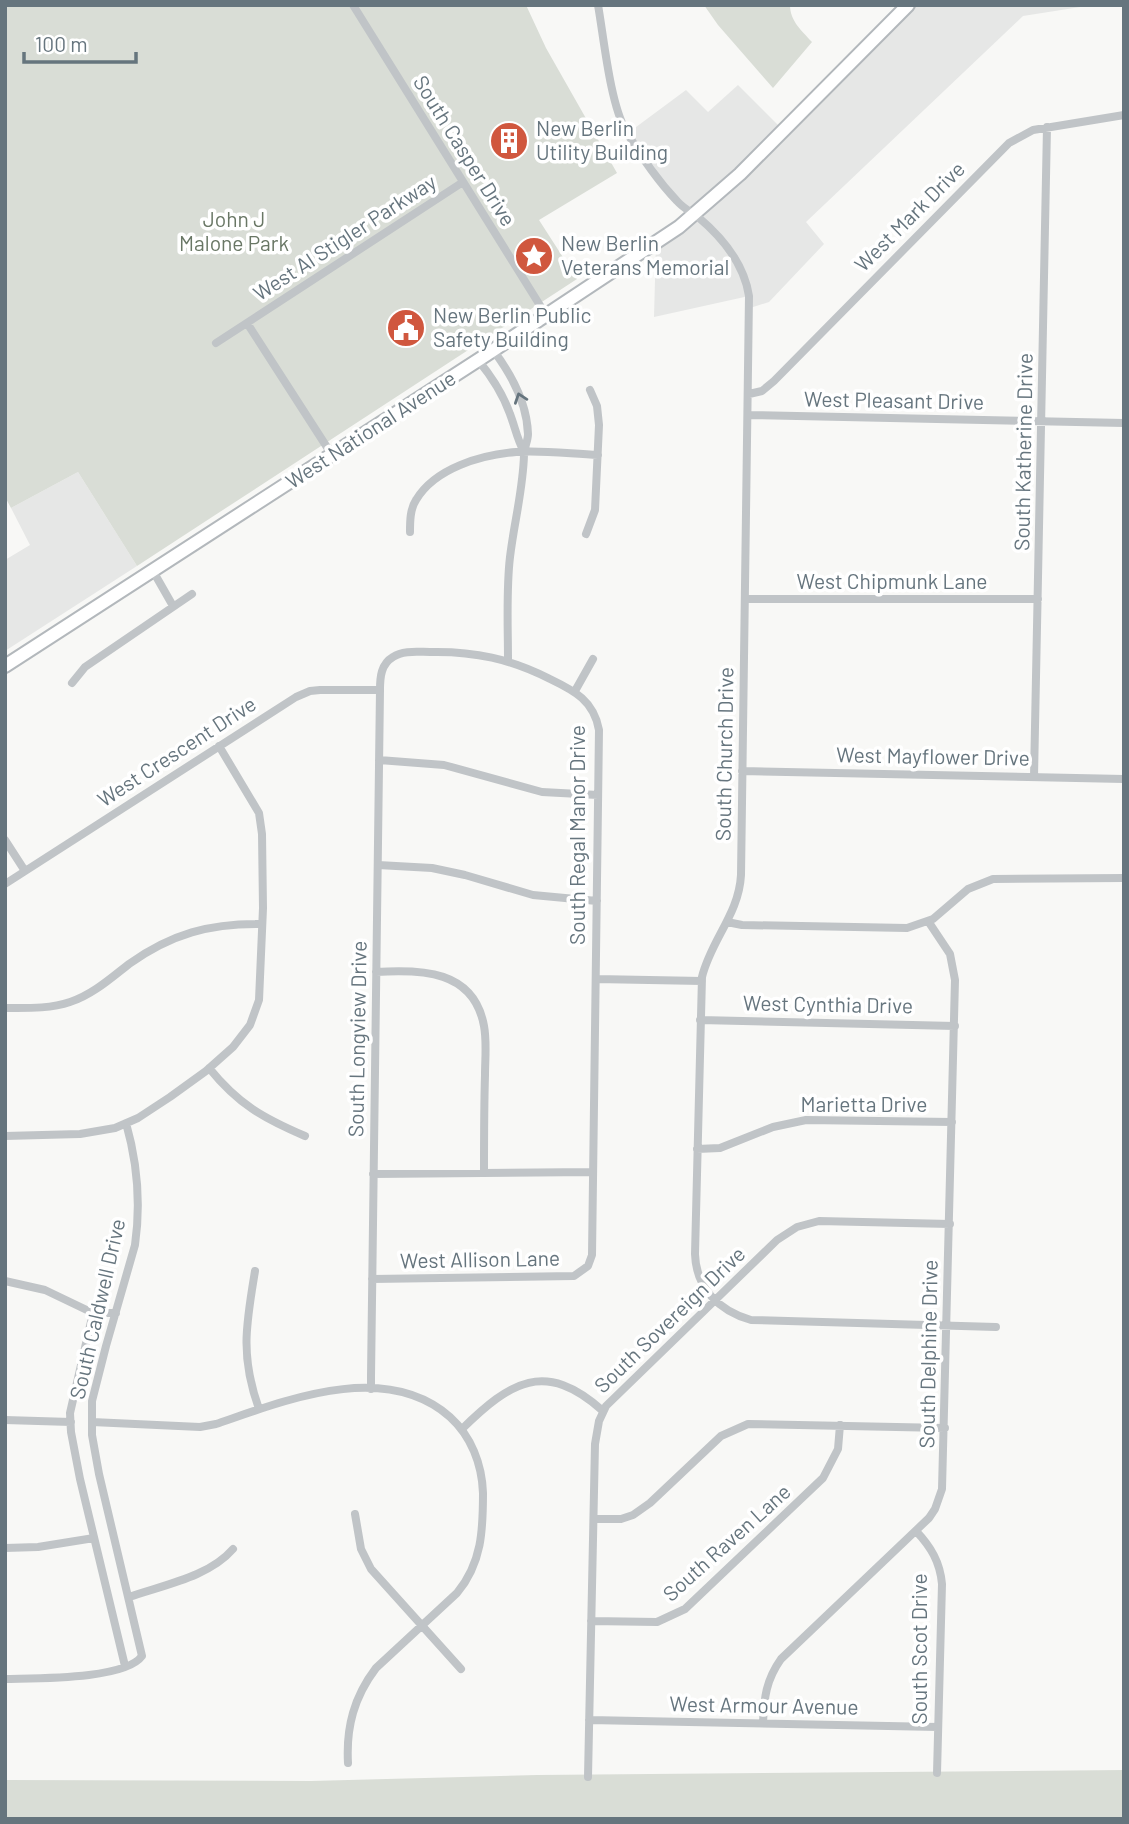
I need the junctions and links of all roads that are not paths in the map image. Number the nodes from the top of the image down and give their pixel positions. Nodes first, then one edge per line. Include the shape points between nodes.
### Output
1 (353, 5) edge
2 (598, 5) edge
3 (908, 5) edge
4 (1124, 116) edge
5 (1047, 127) junction
6 (463, 182) junction
7 (695, 215) junction
8 (547, 315) junction
9 (247, 323) junction
10 (216, 343) dead end
11 (494, 350) junction
12 (478, 360) junction
13 (590, 390) dead end
14 (748, 394) junction
15 (748, 415) junction
16 (1042, 421) junction
17 (1124, 423) edge
18 (524, 452) junction
19 (332, 455) junction
20 (597, 455) junction
21 (410, 532) dead end
22 (586, 534) dead end
23 (153, 571) junction
24 (192, 594) dead end
25 (745, 599) junction
26 (1038, 599) junction
27 (173, 606) junction
28 (593, 659) dead end
29 (508, 660) junction
30 (5, 666) edge
31 (72, 683) dead end
32 (380, 690) junction
33 (575, 691) junction
34 (219, 746) junction
35 (379, 760) junction
36 (743, 771) junction
37 (1034, 777) junction
38 (1124, 779) edge
39 (598, 795) junction
40 (5, 840) edge
41 (378, 865) junction
42 (25, 871) junction
43 (1124, 878) edge
44 (5, 884) edge
45 (597, 901) junction
46 (928, 921) junction
47 (727, 922) junction
48 (262, 924) junction
49 (376, 972) junction
50 (596, 979) junction
51 (702, 981) junction
52 (5, 1009) edge
53 (700, 1020) junction
54 (954, 1026) junction
55 (209, 1068) junction
56 (952, 1122) junction
57 (126, 1124) junction
58 (5, 1136) edge
59 (304, 1136) dead end
60 (697, 1149) junction
61 (593, 1172) junction
62 (484, 1173) junction
63 (373, 1174) junction
64 (950, 1224) junction
65 (585, 1269) joint
66 (255, 1271) dead end
67 (372, 1279) junction
68 (5, 1281) edge
69 (714, 1300) junction
70 (93, 1313) junction
71 (116, 1313) junction
72 (947, 1326) junction
73 (996, 1327) dead end
74 (371, 1389) junction
75 (259, 1409) junction
76 (603, 1411) junction
77 (5, 1420) edge
78 (71, 1422) junction
79 (92, 1422) junction
80 (840, 1425) junction
81 (945, 1428) junction
82 (462, 1429) junction
83 (355, 1514) dead end
84 (594, 1519) junction
85 (916, 1531) junction
86 (94, 1538) junction
87 (5, 1548) edge
88 (233, 1549) dead end
89 (129, 1597) junction
90 (591, 1621) junction
91 (422, 1626) junction
92 (130, 1665) junction
93 (461, 1669) dead end
94 (5, 1679) edge
95 (589, 1720) junction
96 (763, 1723) junction
97 (938, 1727) junction
98 (348, 1763) dead end
99 (937, 1773) dead end
100 (588, 1777) dead end

1 - 6 street, South Casper Drive
2 - 7 street, South Church Drive via 624,127 669,192
3 - 7 main road, West National Avenue
4 - 5 street, West Mark Drive
5 - 14 street, West Mark Drive via 1025,132 1009,143 774,381 762,391
5 - 16 street, South Katherine Drive
6 - 8 street, South Casper Drive
6 - 9 street, West Al Stigler Parkway
7 - 8 main road, West National Avenue
7 - 14 street, South Church Drive via 716,233 745,274 750,308
8 - 11 main road, West National Avenue
9 - 10 street, West Al Stigler Parkway
9 - 19 street, West Al Stigler Parkway
11 - 12 main road, West National Avenue
18 -> 11 street via 526,415 514,380
12 - 18 street via 504,398
12 - 19 main road, West National Avenue
13 - 20 street via 599,415
14 - 15 street, South Church Drive
15 - 16 street, West Pleasant Drive
15 - 25 street, South Church Drive
16 - 17 street, West Pleasant Drive
16 - 26 street, South Katherine Drive
18 - 20 street
18 - 21 street via 477,459 439,477 416,500
18 - 29 street via 508,582
19 - 23 main road, West National Avenue
20 - 22 street via 595,510
23 - 27 street
23 - 30 main road, West National Avenue
24 - 27 street
25 - 26 street, West Chipmunk Lane
25 - 36 street, South Church Drive
26 - 37 street, South Katherine Drive
27 - 31 street via 85,667
28 - 33 street
29 - 32 street, South Regal Manor Drive via 459,652 401,653 381,672
29 - 33 street, South Regal Manor Drive
32 - 34 street, West Crescent Drive via 310,691
32 - 35 street, South Longview Drive
33 - 39 street, South Regal Manor Drive via 592,707 597,720
34 - 42 street, West Crescent Drive
34 - 48 street via 259,813
35 - 39 street via 443,765 542,792
35 - 41 street, South Longview Drive
36 - 37 street, West Mayflower Drive
36 - 47 street, South Church Drive via 740,887
37 - 38 street, West Mayflower Drive
39 - 45 street, South Regal Manor Drive
40 - 42 street
41 - 45 street via 432,868 533,895
41 - 49 street, South Longview Drive
42 - 44 street, West Crescent Drive
43 - 46 street via 993,879 968,890
45 - 50 street, South Regal Manor Drive
46 - 47 street via 897,929
46 - 54 street, South Delphine Drive via 954,967
47 - 51 street, South Church Drive via 711,947
48 - 52 street via 202,929 176,937 69,1003
48 - 55 street via 259,1000 250,1025
49 - 62 street via 442,975 460,985 477,1006 485,1037
49 - 63 street, South Longview Drive
50 - 51 street
50 - 61 street, South Regal Manor Drive
51 - 53 street, South Church Drive
53 - 54 street, West Cynthia Drive
53 - 60 street, South Church Drive
54 - 56 street, South Delphine Drive
55 - 57 street
55 - 59 street via 249,1109
56 - 60 street, Marietta Drive via 806,1120 773,1127 720,1148
56 - 64 street, South Delphine Drive
57 - 58 street via 80,1134
57 - 71 street, South Caldwell Drive via 140,1198 135,1245
60 - 69 street, South Church Drive via 695,1259 701,1281
61 - 62 street
61 - 65 street, South Regal Manor Drive via 592,1255
62 - 63 street
63 - 67 street, South Longview Drive
64 - 69 street, South Sovereign Drive via 819,1221 797,1227
64 - 72 street, South Delphine Drive
65 - 67 street, West Allison Lane via 566,1277
66 - 75 street via 245,1356
67 - 74 street, South Longview Drive
68 - 70 street via 45,1290
69 - 72 street via 732,1314 751,1320
69 - 76 street, South Sovereign Drive
70 - 71 street
70 - 78 street, South Caldwell Drive
71 - 79 street, South Caldwell Drive via 96,1380
72 - 73 street
72 - 81 street, South Delphine Drive
74 - 75 street via 331,1390
74 - 82 street via 421,1398
75 - 79 street via 200,1427
76 - 82 street via 570,1386 530,1382 502,1393
76 - 84 street, South Sovereign Drive via 595,1444
77 - 78 street
78 - 86 street, South Caldwell Drive
79 - 89 street, South Caldwell Drive via 99,1474
80 - 81 street
80 - 84 street via 735,1428 642,1509 621,1519
80 - 90 street, South Raven Lane via 838,1449 823,1478 685,1609 657,1622
81 - 85 street, South Delphine Drive via 942,1489 935,1509
82 - 91 street via 482,1480 481,1546 467,1582
83 - 91 street via 366,1561
84 - 90 street, South Sovereign Drive
85 - 96 street, South Delphine Drive via 781,1659 765,1689
85 - 97 street, South Scot Drive via 931,1550 940,1573
86 - 87 street
86 - 92 street, South Caldwell Drive
88 - 89 street via 210,1567
89 - 92 street, South Caldwell Drive via 142,1652 140,1660
90 - 95 street, South Sovereign Drive
91 - 93 street
91 - 98 street via 376,1668 359,1693 349,1728
92 - 94 street via 66,1677
95 - 96 street, West Armour Avenue
95 - 100 street, South Sovereign Drive
96 - 97 street, West Armour Avenue
97 - 99 street, South Scot Drive

